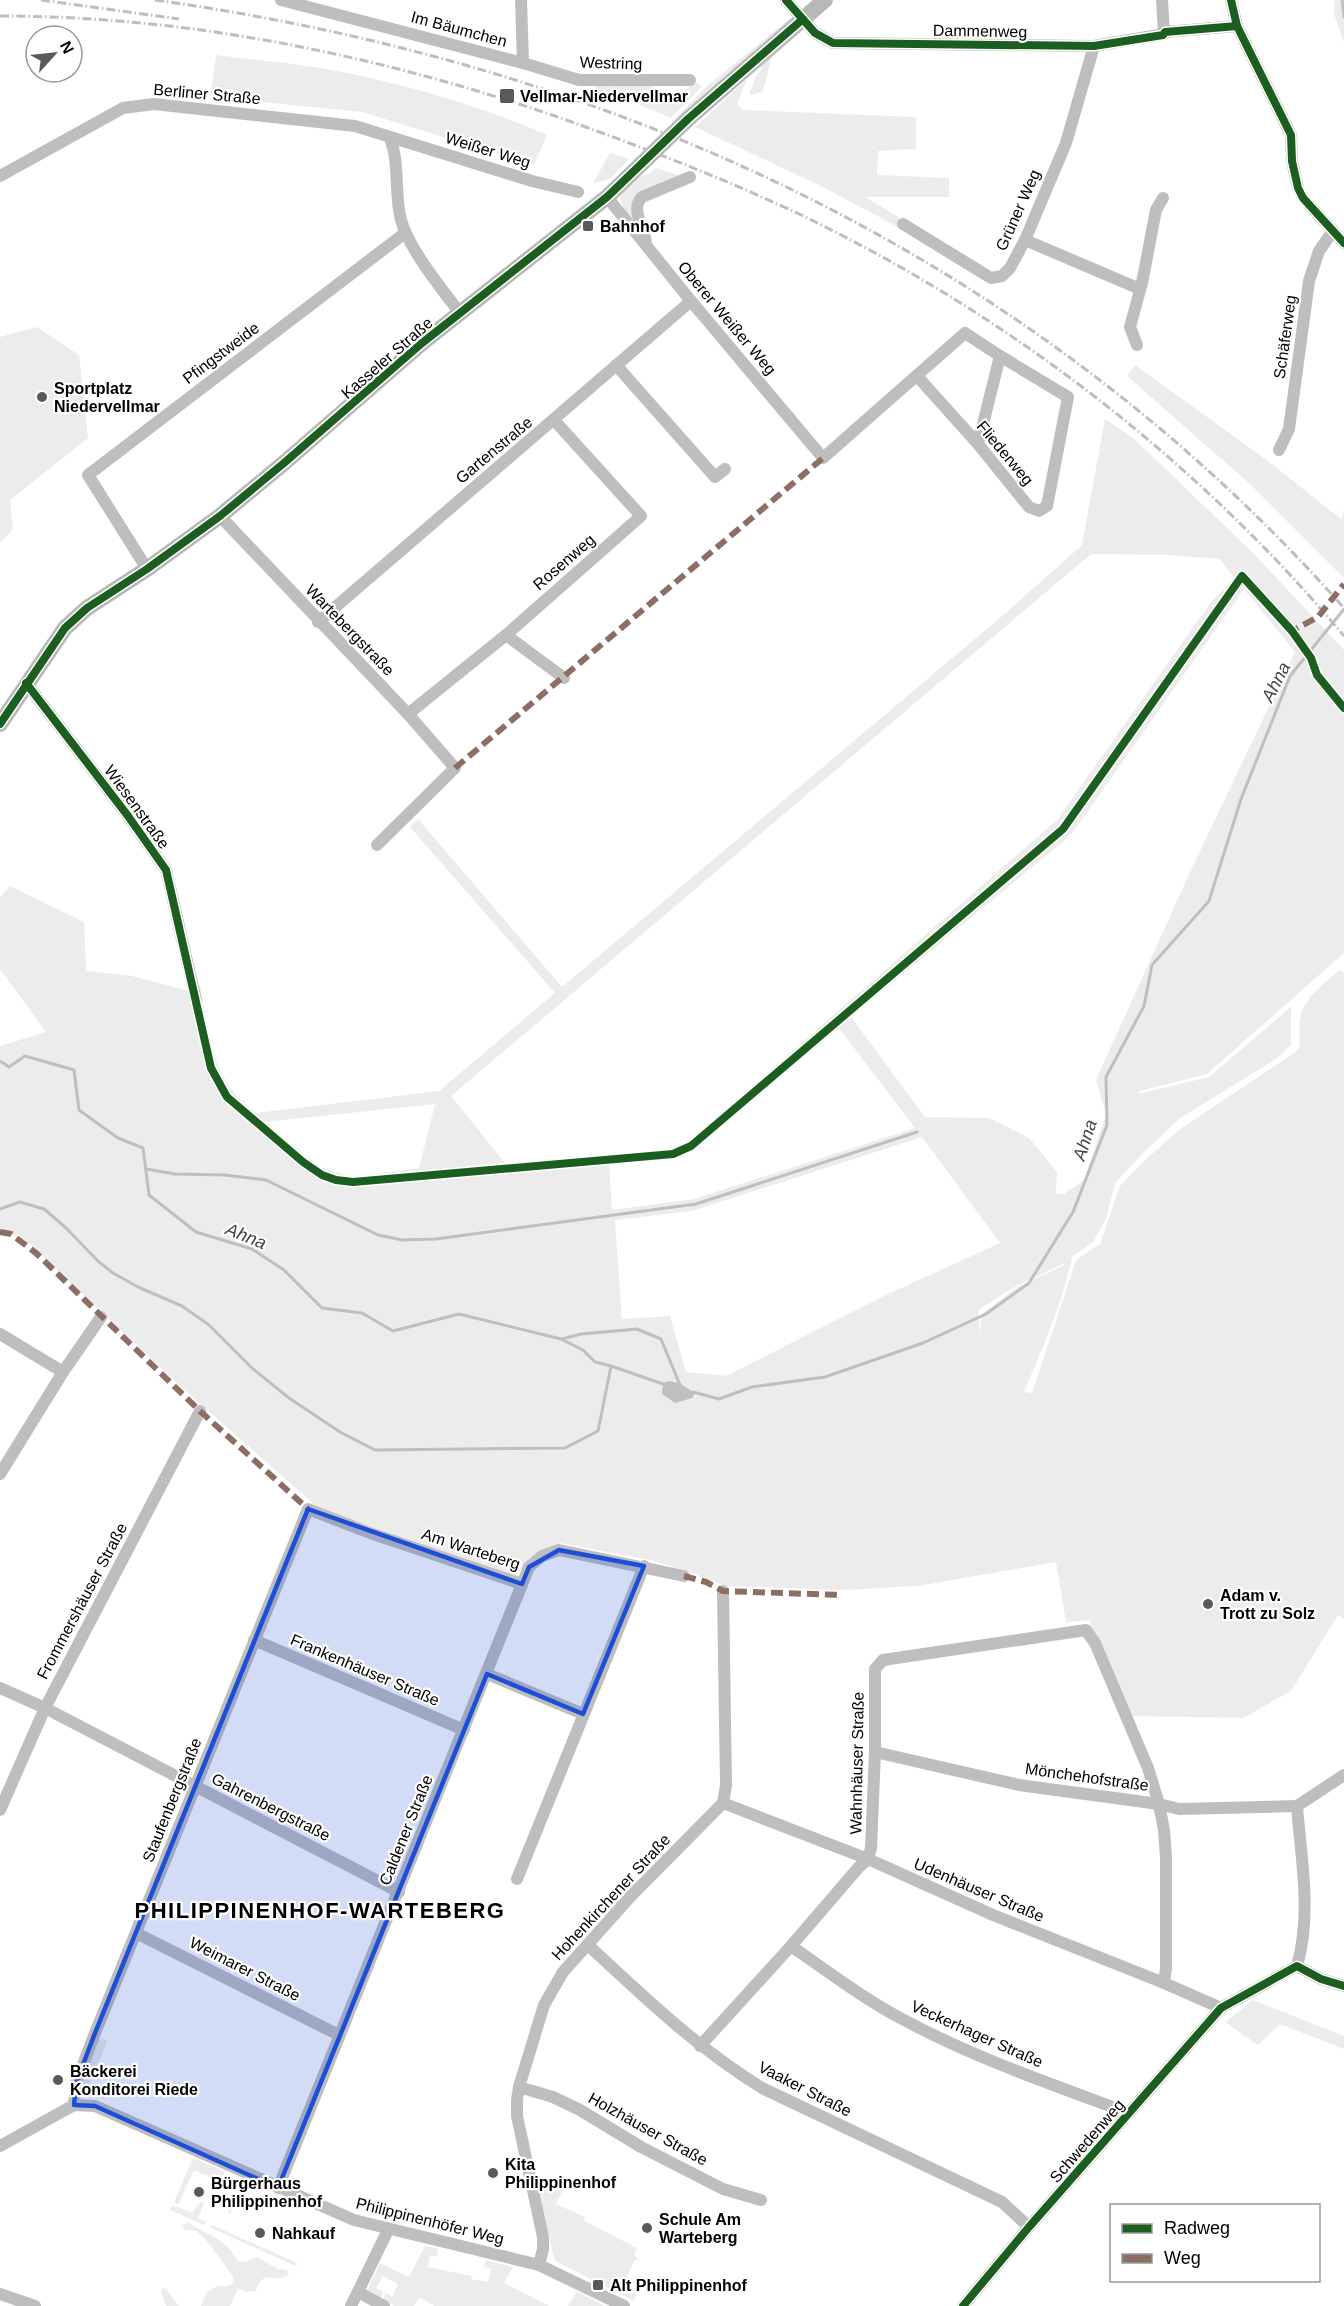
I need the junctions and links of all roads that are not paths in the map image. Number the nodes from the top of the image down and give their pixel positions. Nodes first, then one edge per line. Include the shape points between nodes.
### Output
1 (281, 0) edge
2 (521, 0) edge
3 (786, 0) edge
4 (825, 0) edge
5 (1162, 0) edge
6 (1231, 0) edge
7 (803, 19) junction
8 (1237, 26) junction
9 (1165, 33) junction
10 (1094, 46) junction
11 (524, 63) junction
12 (690, 80) dead end
13 (390, 138) junction
14 (0, 177) edge
15 (690, 177) dead end
16 (1298, 188) dead end
17 (578, 192) dead end
18 (607, 197) junction
19 (1163, 198) dead end
20 (1310, 206) dead end
21 (903, 224) dead end
22 (1333, 231) junction
23 (405, 233) junction
24 (1025, 240) junction
25 (1344, 243) edge
26 (645, 245) junction
27 (1140, 289) junction
28 (691, 301) junction
29 (460, 313) junction
30 (1137, 345) dead end
31 (1000, 356) junction
32 (616, 365) junction
33 (916, 376) junction
34 (554, 420) junction
35 (978, 444) junction
36 (1279, 450) dead end
37 (725, 469) dead end
38 (220, 516) junction
39 (147, 569) junction
40 (318, 622) junction
41 (506, 634) junction
42 (564, 678) dead end
43 (26, 683) junction
44 (408, 714) junction
45 (0, 724) edge
46 (377, 845) dead end
47 (196, 1000) dead end
48 (101, 1317) dead end
49 (0, 1334) edge
50 (63, 1372) junction
51 (200, 1411) dead end
52 (0, 1474) edge
53 (308, 1509) joint
54 (644, 1566) junction
55 (684, 1576) dead end
56 (522, 1584) junction
57 (723, 1591) dead end
58 (254, 1640) junction
59 (487, 1674) junction
60 (0, 1688) edge
61 (45, 1708) junction
62 (583, 1714) junction
63 (464, 1730) junction
64 (875, 1752) junction
65 (1344, 1775) edge
66 (195, 1787) junction
67 (723, 1803) junction
68 (1160, 1804) junction
69 (1297, 1806) junction
70 (0, 1810) edge
71 (868, 1859) junction
72 (517, 1879) dead end
73 (399, 1892) junction
74 (136, 1933) junction
75 (588, 1945) junction
76 (791, 1946) junction
77 (1297, 1966) junction
78 (1164, 1983) junction
79 (1344, 1986) edge
80 (1221, 2008) junction
81 (339, 2035) junction
82 (700, 2046) junction
83 (519, 2087) junction
84 (74, 2105) junction
85 (1129, 2114) junction
86 (0, 2146) edge
87 (278, 2188) junction
88 (761, 2200) dead end
89 (1029, 2227) junction
90 (388, 2230) junction
91 (539, 2265) junction
92 (358, 2292) junction
93 (0, 2294) edge
94 (34, 2306) edge
95 (351, 2306) edge
96 (384, 2306) edge
97 (624, 2306) edge
98 (963, 2306) edge

1 - 11 street, Im Bäumchen
2 - 11 street
3 - 7 street, Dammenweg
4 - 7 main road, Kasseler Straße
5 - 9 street
6 - 8 street
7 - 10 street, Dammenweg via 815,33 833,43
7 - 18 main road, Kasseler Straße via 688,119
8 - 9 street, Dammenweg
8 - 16 street via 1291,135
9 - 10 street, Dammenweg
10 - 24 street, Grüner Weg via 1065,143
11 - 12 street, Westring via 579,80
13 - 14 street, Berliner Straße via 355,126 154,104 123,108
13 - 17 street, Weißer Weg
13 - 23 street via 395,150 397,194
15 - 26 street via 637,202
18 - 26 street, Oberer Weißer Weg
18 - 29 main road, Kasseler Straße
19 - 27 street via 1156,210
20 - 22 street
21 - 24 street, Grüner Weg via 991,278 1002,276 1010,268
22 - 25 street
22 - 36 street, Schäferweg via 1319,251 1309,281 1289,429
23 - 29 street
23 - 39 street, Pfingstweide via 88,475
24 - 27 street
26 - 28 street, Oberer Weißer Weg
27 - 30 street via 1130,327
28 - 32 street, Gartenstraße
28 - 33 street, Oberer Weißer Weg via 823,458
29 - 38 main road, Kasseler Straße
31 - 33 street via 965,333
31 - 35 street
31 - 35 street, Fliederweg via 1068,397 1047,506 1039,511 1029,507
32 - 34 street, Gartenstraße
32 - 37 street via 715,477
33 - 35 street, Fliederweg
34 - 40 street, Gartenstraße
34 - 41 street, Rosenweg via 641,516
38 - 39 main road, Kasseler Straße
38 - 40 street, Wartebergstraße
39 - 43 main road, Kasseler Straße via 87,608 65,628
40 - 44 street, Wartebergstraße
41 - 42 street
41 - 44 street, Rosenweg
43 - 45 main road, Kasseler Straße
43 - 47 street, Wiesenstraße via 166,870
44 - 46 street, Wartebergstraße via 456,768
48 - 50 street
49 - 50 street
50 - 52 street
51 - 61 street, Frommershäuser Straße
53 - 56 street, Am Warteberg
53 - 58 street, Staufenbergstraße
54 - 55 street, Am Warteberg
54 - 56 street, Am Warteberg via 560,1550 542,1556 529,1567
54 - 62 street
56 - 59 street, Caldener Straße
57 - 67 street
58 - 63 street, Frankenhäuser Straße
58 - 66 street, Staufenbergstraße
59 - 62 street
59 - 63 street, Caldener Straße
60 - 61 street, Gahrenbergstraße
61 - 66 street, Gahrenbergstraße
61 - 70 street, Frommershäuser Straße
62 - 72 street
63 - 73 street, Caldener Straße
64 - 68 street, Mönchehofstraße via 1019,1785
64 - 68 street, Wahnhäuser Straße via 876,1669 884,1660 1086,1630 1095,1643
64 - 71 street, Wahnhäuser Straße via 872,1848
65 - 69 street
66 - 73 street, Gahrenbergstraße
66 - 74 street, Staufenbergstraße
67 - 71 street, Udenhäuser Straße
67 - 75 street, Hohenkirchener Straße
68 - 69 street, Mönchehofstraße via 1179,1809
68 - 78 street via 1166,1858
69 - 77 street via 1304,1943
71 - 76 street
71 - 78 street, Udenhäuser Straße via 993,1916
73 - 81 street, Caldener Straße
74 - 81 street, Weimarer Straße
74 - 84 street, Staufenbergstraße via 76,2083
75 - 82 street, Vaaker Straße
75 - 83 street, Hohenkirchener Straße via 563,1972 544,2005
76 - 82 street
76 - 85 street, Veckerhager Straße via 905,2021 974,2054
77 - 79 street
77 - 80 street, Schwedenweg
78 - 80 street, Udenhäuser Straße
80 - 85 street, Schwedenweg
81 - 87 street, Caldener Straße
82 - 89 street, Vaaker Straße via 762,2088 1002,2202
83 - 88 street, Holzhäuser Straße via 562,2101 723,2189
83 - 91 street, Hohenkirchener Straße via 517,2116 543,2237
84 - 86 street
84 - 87 street, Philippinenhöfer Weg via 94,2106
85 - 89 street, Schwedenweg
87 - 90 street, Philippinenhöfer Weg
89 - 98 street, Schwedenweg
90 - 91 street, Philippinenhöfer Weg
90 - 92 street
91 - 97 street, Philippinenhöfer Weg
92 - 95 street
92 - 96 street
93 - 94 street

